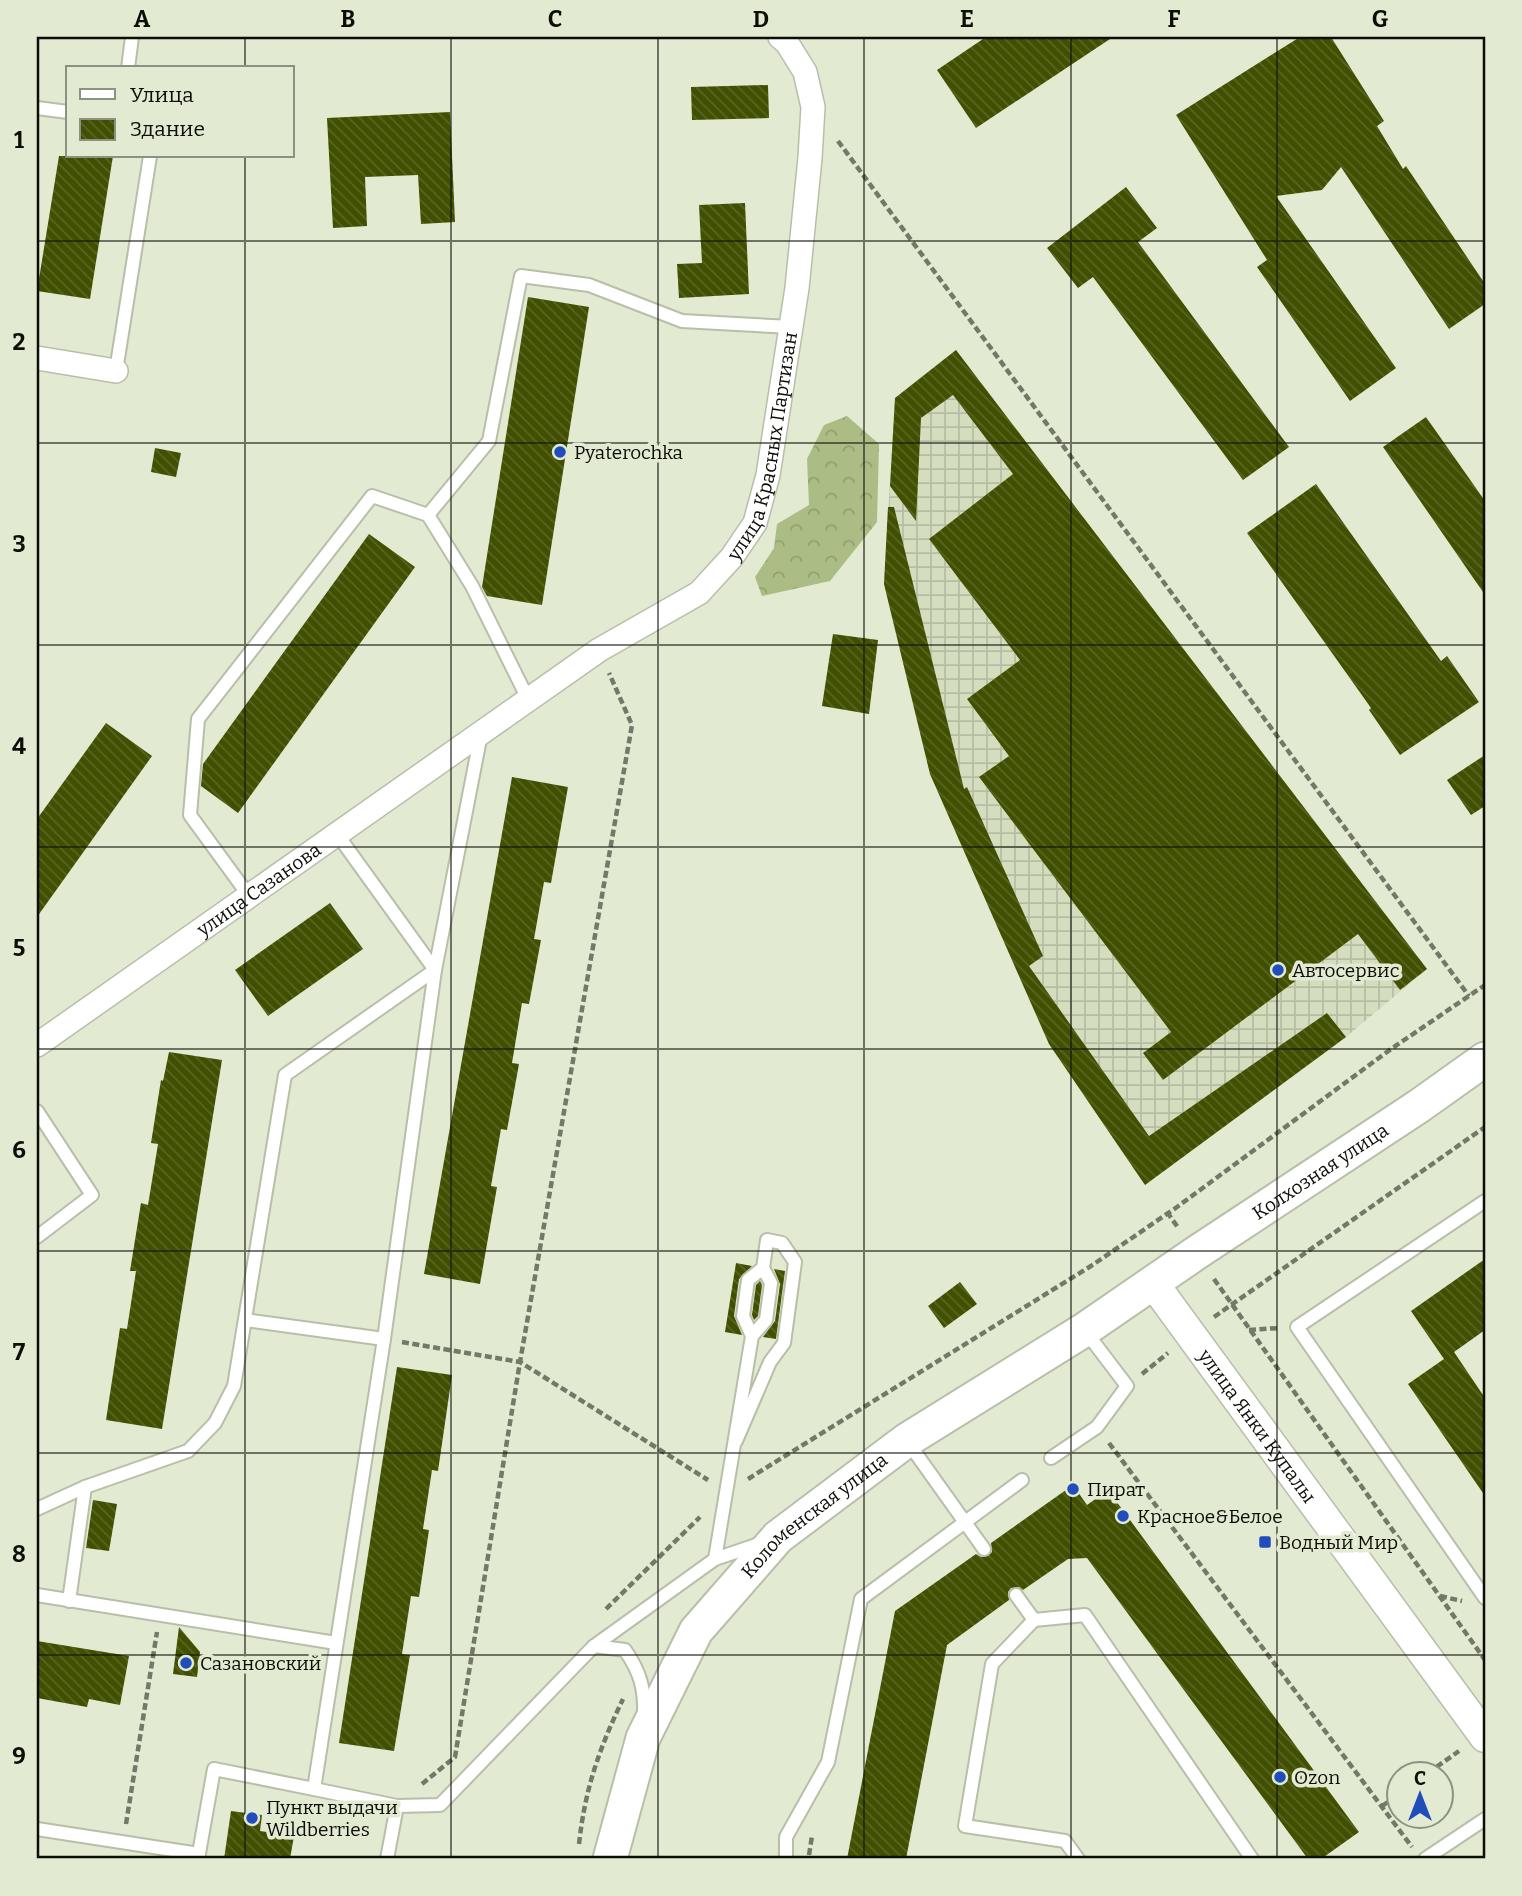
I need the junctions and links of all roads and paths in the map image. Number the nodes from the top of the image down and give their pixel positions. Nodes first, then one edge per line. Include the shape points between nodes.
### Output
1 (132, 37) edge
2 (780, 37) edge
3 (128, 66) edge
4 (813, 107) junction
5 (37, 108) edge
6 (66, 112) edge
7 (150, 158) edge
8 (791, 327) junction
9 (37, 358) edge
10 (116, 371) joint
11 (428, 515) junction
12 (599, 650) junction
13 (528, 699) junction
14 (481, 734) junction
15 (337, 834) junction
16 (249, 896) junction
17 (435, 970) junction
18 (1485, 985) edge
19 (1469, 996) junction
20 (37, 1045) edge
21 (1485, 1059) edge
22 (37, 1111) edge
23 (1485, 1127) edge
24 (1485, 1200) edge
25 (37, 1237) edge
26 (763, 1268) junction
27 (1153, 1283) junction
28 (1231, 1304) junction
29 (245, 1320) junction
30 (1297, 1327) junction
31 (1084, 1330) junction
32 (1250, 1330) junction
33 (1192, 1335) junction
34 (752, 1336) junction
35 (384, 1339) junction
36 (520, 1362) junction
37 (1127, 1386) junction
38 (1097, 1427) junction
39 (907, 1440) junction
40 (736, 1441) junction
41 (1051, 1458) dead end
42 (1022, 1480) dead end
43 (85, 1487) junction
44 (726, 1492) junction
45 (37, 1509) edge
46 (965, 1522) junction
47 (779, 1537) junction
48 (984, 1549) dead end
49 (715, 1559) junction
50 (37, 1595) edge
51 (1016, 1595) dead end
52 (1485, 1598) edge
53 (69, 1601) junction
54 (160, 1614) junction
55 (600, 1615) dead end
56 (1034, 1620) junction
57 (335, 1643) junction
58 (594, 1646) junction
59 (1485, 1660) edge
60 (626, 1694) dead end
61 (1484, 1735) edge
62 (643, 1738) junction
63 (465, 1747) dead end
64 (455, 1757) junction
65 (1448, 1759) edge
66 (314, 1789) junction
67 (1386, 1803) edge
68 (397, 1806) junction
69 (1382, 1806) junction
70 (1485, 1819) edge
71 (37, 1829) edge
72 (123, 1842) junction
73 (579, 1847) dead end
74 (1413, 1849) dead end
75 (199, 1856) edge
76 (387, 1859) edge
77 (610, 1859) edge
78 (786, 1859) edge
79 (1078, 1859) edge
80 (1252, 1859) edge
81 (1425, 1859) edge

1 - 3 lane
2 - 4 street, улица Красных Партизан via 805,72
4 - 8 street, улица Красных Партизан
4 - 19 path
5 - 6 lane
7 - 10 lane
8 - 11 lane via 681,321 589,285 521,276 489,441
8 - 12 street, улица Красных Партизан via 768,475 755,523 732,558 699,593
9 - 10 street
11 - 13 lane via 472,586
11 - 16 lane via 372,496 198,719 190,816
12 - 13 street, улица Красных Партизан
12 - 36 path via 632,725
13 - 14 street, улица Красных Партизан
14 - 15 street, улица Сазанова
14 - 17 lane
15 - 16 street, улица Сазанова
15 - 17 lane
16 - 20 street, улица Сазанова
17 - 29 lane via 285,1075
17 - 35 lane
18 - 19 path
19 - 44 path via 1091,1266
21 - 27 main road, Колхозная улица
22 - 25 lane via 92,1195
23 - 28 path
24 - 30 lane
26 - 34 lane via 771,1283 766,1320
26 - 34 lane via 748,1280 743,1316
26 - 40 lane via 767,1240 782,1243 794,1262 784,1343 769,1362
27 - 31 main road, Коломенская улица
27 - 33 street, улица Янки Купалы
28 - 32 path
28 - 33 path
29 - 35 lane
29 - 43 lane via 234,1386 215,1423 188,1451
30 - 32 path
30 - 52 lane
31 - 37 lane
31 - 39 main road, Коломенская улица
32 - 59 path
33 - 37 path
33 - 61 street, улица Янки Купалы
34 - 40 lane
35 - 36 path
35 - 57 lane
36 - 44 path
36 - 64 path
37 - 38 lane
38 - 41 lane
38 - 69 path
39 - 46 lane
39 - 47 main road, Коломенская улица
40 - 44 lane
42 - 46 lane
43 - 45 lane
43 - 53 lane
44 - 49 lane
44 - 55 path
46 - 48 lane
46 - 78 lane via 861,1599 828,1762 786,1837
47 - 49 lane
47 - 62 main road, Коломенская улица via 696,1631
49 - 58 lane
50 - 53 lane
51 - 56 lane
53 - 54 lane
54 - 57 lane
54 - 72 path
56 - 79 lane via 992,1664 965,1826 1065,1841
56 - 80 lane via 1085,1615
57 - 66 lane
58 - 62 lane via 625,1650 639,1671
58 - 68 lane via 440,1805
60 - 73 path via 601,1745 582,1811
61 - 65 path
62 - 77 main road, Коломенская улица
63 - 64 path
64 - 68 path
66 - 68 lane
66 - 75 lane via 214,1769
67 - 69 path
68 - 76 lane
69 - 74 path
70 - 81 lane
71 - 72 lane
72 - 75 lane

